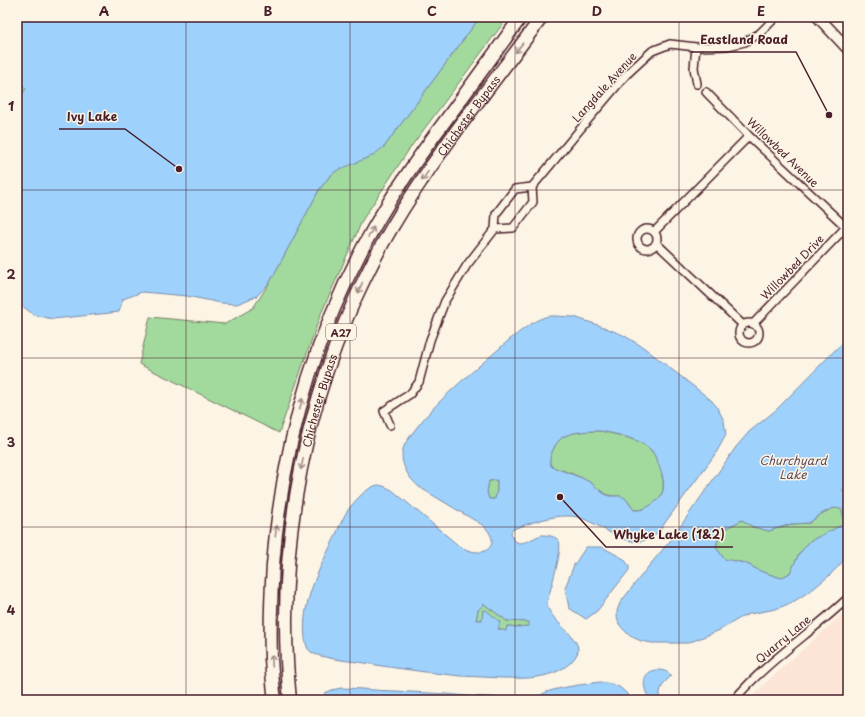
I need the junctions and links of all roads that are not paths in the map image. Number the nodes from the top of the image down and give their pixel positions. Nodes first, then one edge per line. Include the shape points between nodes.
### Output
1 (521, 17) edge
2 (542, 17) edge
3 (776, 17) edge
4 (818, 17) edge
5 (696, 47) junction
6 (848, 50) edge
7 (697, 84) dead end
8 (706, 92) dead end
9 (749, 136) junction
10 (532, 187) junction
11 (847, 226) edge
12 (495, 229) junction
13 (654, 232) junction
14 (656, 243) junction
15 (753, 324) junction
16 (743, 325) junction
17 (390, 425) dead end
18 (848, 598) edge
19 (275, 700) edge
20 (290, 700) edge
21 (734, 700) edge

19 -> 1 highway, Chichester Bypass / A27 via 271,659 275,538 287,459 315,357 351,271 373,229 424,150
2 -> 20 highway, Chichester Bypass / A27 via 437,157 390,230 366,275 330,362 308,434 294,509 286,626
3 - 5 street, Langdale Avenue via 760,33 745,42 728,46
4 - 6 main road
5 - 7 street via 694,68
5 - 10 street, Langdale Avenue via 670,44 652,51 621,80
8 - 9 street, Willowbed Avenue
9 - 11 street, Willowbed Avenue
9 - 13 street
10 - 12 street via 515,189 496,214
10 - 12 street via 533,202 513,228
11 - 15 street, Willowbed Drive
12 - 17 street via 467,265 445,301 430,340 419,382 410,394 384,411
13 - 14 street
13 - 14 street via 644,230 637,240 648,249
14 - 16 street
15 - 16 street
15 - 16 street via 759,332 754,341 749,343 740,339 739,331
18 - 21 street, Quarry Lane via 764,668

